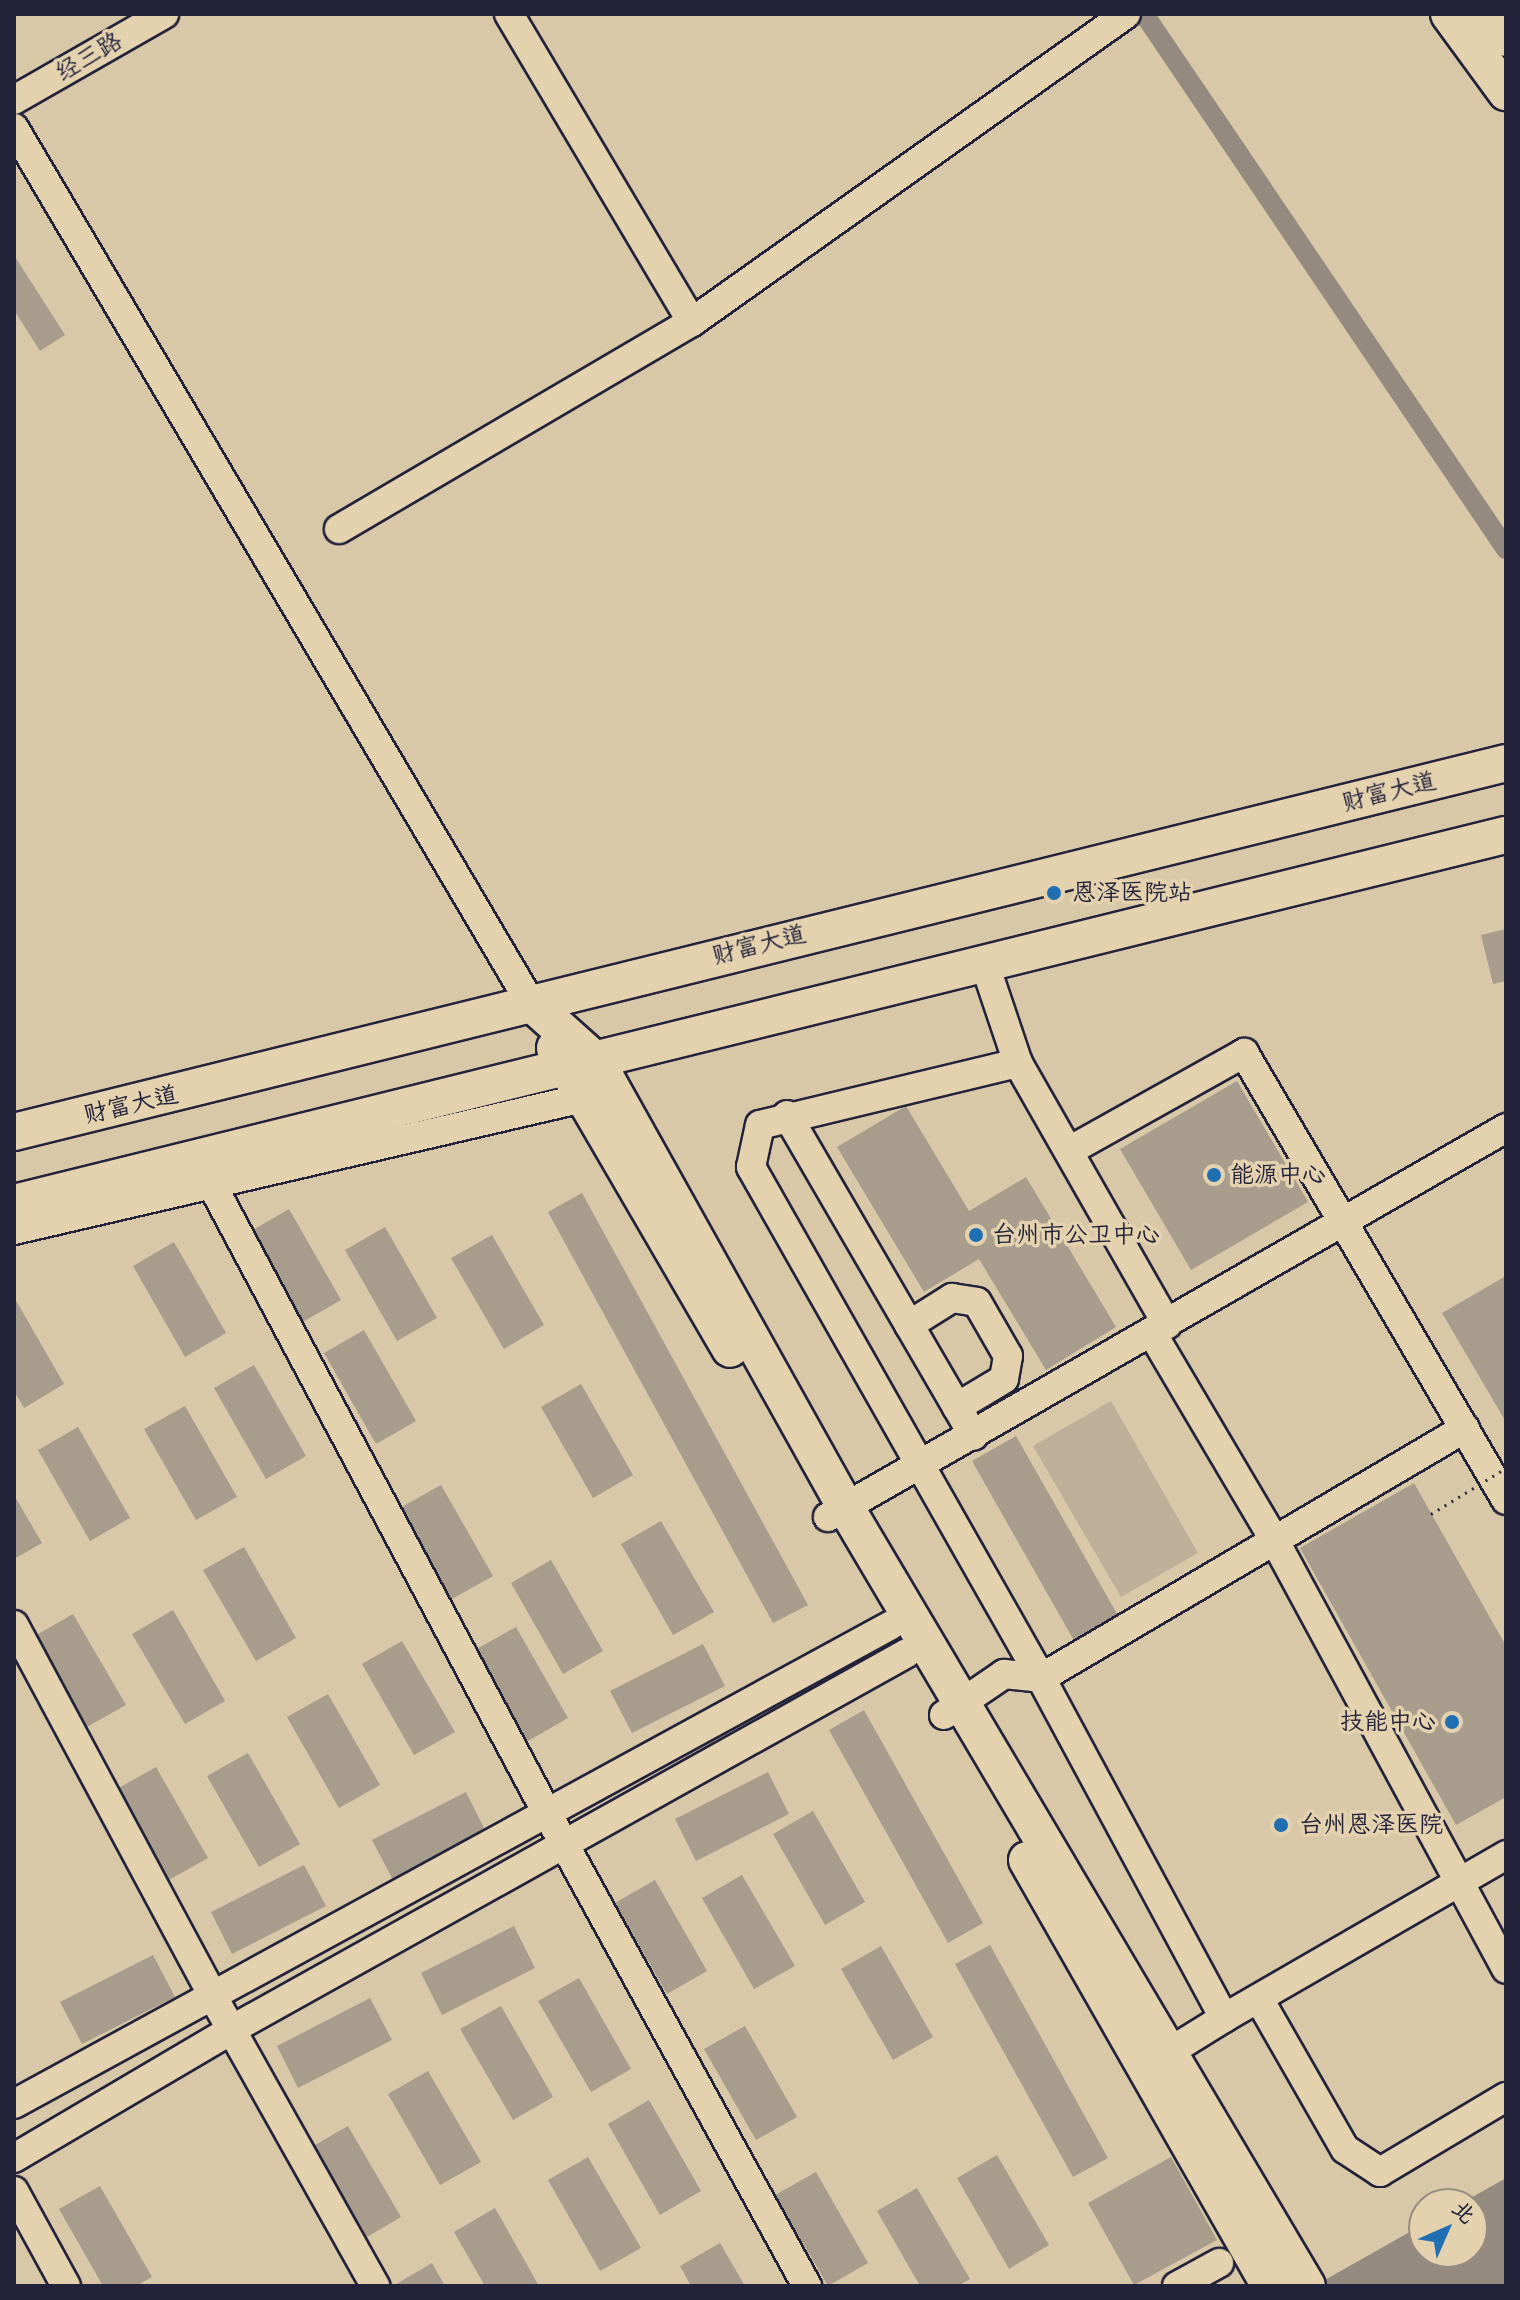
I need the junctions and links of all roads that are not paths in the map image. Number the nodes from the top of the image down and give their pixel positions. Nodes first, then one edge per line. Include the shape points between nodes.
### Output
1 (164, 14) edge
2 (509, 14) edge
3 (1126, 14) edge
4 (1449, 14) edge
5 (1490, 14) edge
6 (1506, 36) edge
7 (1506, 92) edge
8 (14, 100) edge
9 (14, 128) edge
10 (692, 322) junction
11 (339, 529) dead end
12 (1506, 763) edge
13 (1506, 835) edge
14 (985, 965) junction
15 (530, 1002) junction
16 (1018, 1063) junction
17 (581, 1064) junction
18 (583, 1098) junction
19 (787, 1115) junction
20 (1506, 1128) edge
21 (14, 1132) edge
22 (1069, 1151) junction
23 (212, 1185) junction
24 (14, 1203) edge
25 (1344, 1221) junction
26 (14, 1230) edge
27 (909, 1325) junction
28 (1159, 1328) junction
29 (957, 1407) junction
30 (1465, 1428) junction
31 (974, 1436) junction
32 (921, 1466) junction
33 (1506, 1500) edge
34 (837, 1513) junction
35 (1276, 1543) junction
36 (14, 1625) edge
37 (899, 1639) junction
38 (1041, 1678) junction
39 (952, 1709) junction
40 (546, 1811) junction
41 (563, 1843) junction
42 (1506, 1855) edge
43 (1456, 1884) junction
44 (1506, 1969) edge
45 (212, 1995) junction
46 (1259, 1999) junction
47 (1224, 2018) junction
48 (231, 2030) junction
49 (1157, 2059) junction
50 (1506, 2097) edge
51 (14, 2104) edge
52 (14, 2158) edge
53 (14, 2191) edge
54 (1247, 2217) junction
55 (1219, 2263) dead end
56 (66, 2286) edge
57 (375, 2286) edge
58 (807, 2286) edge
59 (1177, 2286) edge
60 (1270, 2286) edge
61 (1307, 2286) edge

1 - 8 street, 经三路
2 - 10 street
3 - 10 street
4 - 7 main road
5 - 6 highway
9 - 15 street
10 - 11 street
12 - 15 main road, 财富大道
13 - 14 main road
14 - 16 street
14 - 17 main road
15 - 17 main road
15 - 21 main road, 财富大道
16 - 19 street
16 - 22 street
17 - 18 main road
17 - 24 main road
17 - 34 main road
18 - 23 street
18 - 34 main road
19 - 27 street
19 - 32 street via 760,1125 751,1167
20 - 25 street
22 - 25 street via 1244,1053
22 - 28 street
23 - 26 street
23 - 40 street
25 - 28 street
25 - 30 street
27 - 29 street
27 - 29 street via 952,1298 977,1302 1008,1356 1004,1379
28 - 31 street
28 - 35 street
29 - 31 street
30 - 33 street
30 - 35 street
31 - 32 street
32 - 34 street
32 - 38 street
34 - 37 main road
34 - 39 main road
35 - 38 street
35 - 43 street
36 - 45 street
37 - 39 main road
37 - 40 street
37 - 41 street
38 - 39 street via 1004,1674
38 - 47 street
39 - 49 main road
40 - 41 street
40 - 45 street
41 - 48 street
41 - 58 street
42 - 43 street
43 - 44 street
43 - 46 street
45 - 48 street
45 - 51 street
46 - 47 street
46 - 50 street via 1345,2149 1380,2172
47 - 49 street
48 - 52 street
48 - 57 street
49 - 54 main road
53 - 56 street
54 - 60 main road
54 - 61 main road
55 - 59 street

